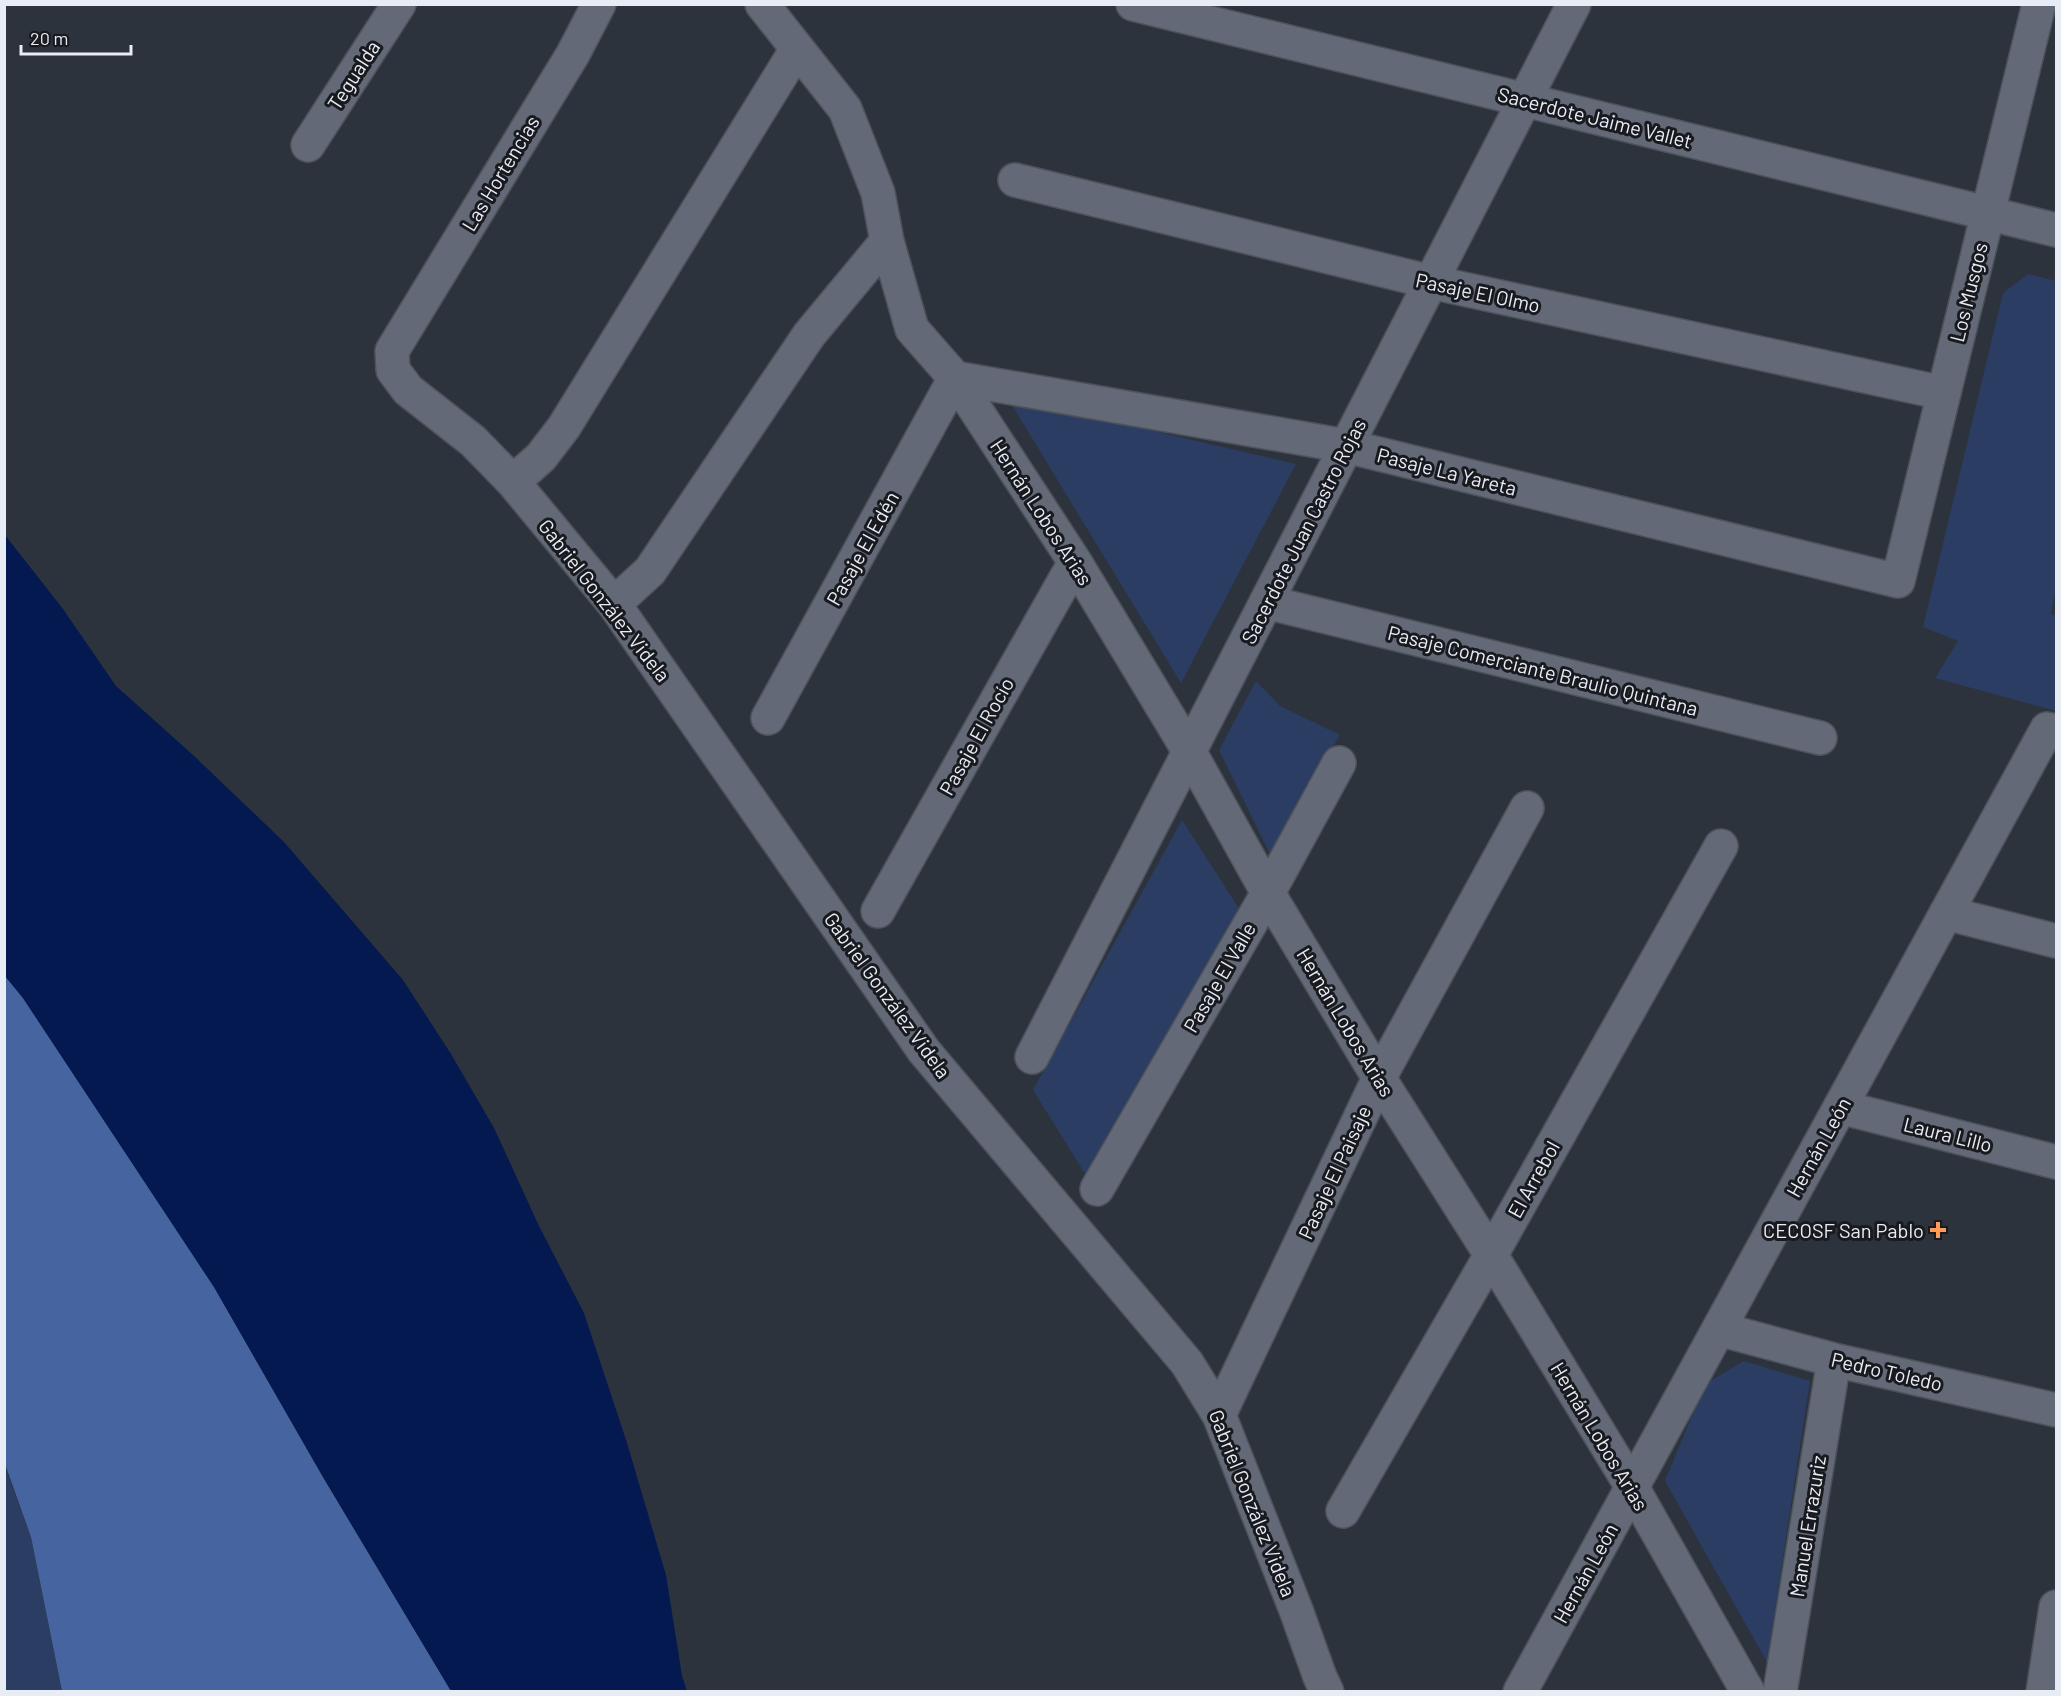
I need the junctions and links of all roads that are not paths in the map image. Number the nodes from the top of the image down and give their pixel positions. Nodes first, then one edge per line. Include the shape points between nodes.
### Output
1 (399, 4) edge
2 (599, 4) edge
3 (762, 4) edge
4 (1133, 4) edge
5 (1574, 4) edge
6 (2039, 4) edge
7 (797, 49) junction
8 (1525, 100) junction
9 (308, 145) dead end
10 (1015, 180) dead end
11 (1988, 213) junction
12 (2056, 230) edge
13 (887, 241) junction
14 (1431, 282) junction
15 (399, 340) joint
16 (946, 368) junction
17 (1943, 393) junction
18 (1347, 446) junction
19 (513, 482) junction
20 (1075, 562) junction
21 (1898, 581) joint
22 (1266, 602) junction
23 (614, 604) junction
24 (768, 718) dead end
25 (2052, 730) edge
26 (1820, 738) dead end
27 (1190, 751) junction
28 (1339, 763) dead end
29 (1527, 808) dead end
30 (1720, 846) dead end
31 (1268, 892) junction
32 (878, 911) dead end
33 (1946, 913) junction
34 (2056, 941) edge
35 (1032, 1057) dead end
36 (1379, 1078) junction
37 (1840, 1107) junction
38 (2056, 1162) edge
39 (1097, 1189) dead end
40 (1491, 1255) junction
41 (1719, 1329) junction
42 (1834, 1360) junction
43 (2056, 1410) edge
44 (1219, 1415) junction
45 (1632, 1487) junction
46 (1343, 1511) dead end
47 (2056, 1607) edge
48 (1326, 1692) edge
49 (1520, 1692) edge
50 (1748, 1692) edge
51 (1780, 1692) edge
52 (2043, 1692) edge

1 - 9 street, Tegualda
2 - 15 street, Las Hortencias via 573,54
3 - 7 street, Hernán Lobos Arias
4 - 8 street, Sacerdote Jaime Vallet
5 - 8 street, Sacerdote Juan Castro Rojas
6 - 11 street, Los Musgos
7 - 13 street, Hernán Lobos Arias via 845,109 878,193
7 - 19 street via 564,427 541,457
8 - 11 street, Sacerdote Jaime Vallet
8 - 14 street, Sacerdote Juan Castro Rojas
10 - 14 street, Pasaje El Olmo
11 - 12 street, Sacerdote Jaime Vallet
11 - 17 street, Los Musgos
13 - 16 street, Hernán Lobos Arias via 912,329
13 - 23 street via 809,335 650,571
14 - 17 street, Pasaje El Olmo
14 - 18 street, Sacerdote Juan Castro Rojas
15 - 19 street, Gabriel González Videla via 392,351 393,370 408,390 473,441
16 - 18 street, Pasaje La Yareta
16 - 20 street, Hernán Lobos Arias
16 - 24 street, Pasaje El Edén
17 - 21 street, Los Musgos
18 - 21 street, Pasaje La Yareta
18 - 22 street, Sacerdote Juan Castro Rojas
19 - 23 street, Gabriel González Videla
20 - 27 street, Hernán Lobos Arias
20 - 32 street, Pasaje El Rocío
22 - 26 street, Pasaje Comerciante Braulio Quintana
22 - 27 street, Sacerdote Juan Castro Rojas
23 - 44 street, Gabriel González Videla via 924,1052 1187,1363
25 - 33 street, Hernán León
27 - 31 street, Hernán Lobos Arias
27 - 35 street, Sacerdote Juan Castro Rojas
28 - 31 street, Pasaje El Valle
29 - 36 street, Pasaje El Paisaje
30 - 40 street, El Arrebol
31 - 36 street, Hernán Lobos Arias
31 - 39 street, Pasaje El Valle
33 - 34 street
33 - 37 street, Hernán León
36 - 40 street, Hernán Lobos Arias
36 - 44 street, Pasaje El Paisaje
37 - 38 street, Laura Lillo
37 - 41 street, Hernán León
40 - 45 street, Hernán Lobos Arias
40 - 46 street, El Arrebol
41 - 42 street, Pedro Toledo
41 - 45 street, Hernán León
42 - 43 street, Pedro Toledo
42 - 51 street, Manuel Errazuriz
44 - 48 street, Gabriel González Videla
45 - 49 street, Hernán León
45 - 50 street, Hernán Lobos Arias
47 - 52 street

